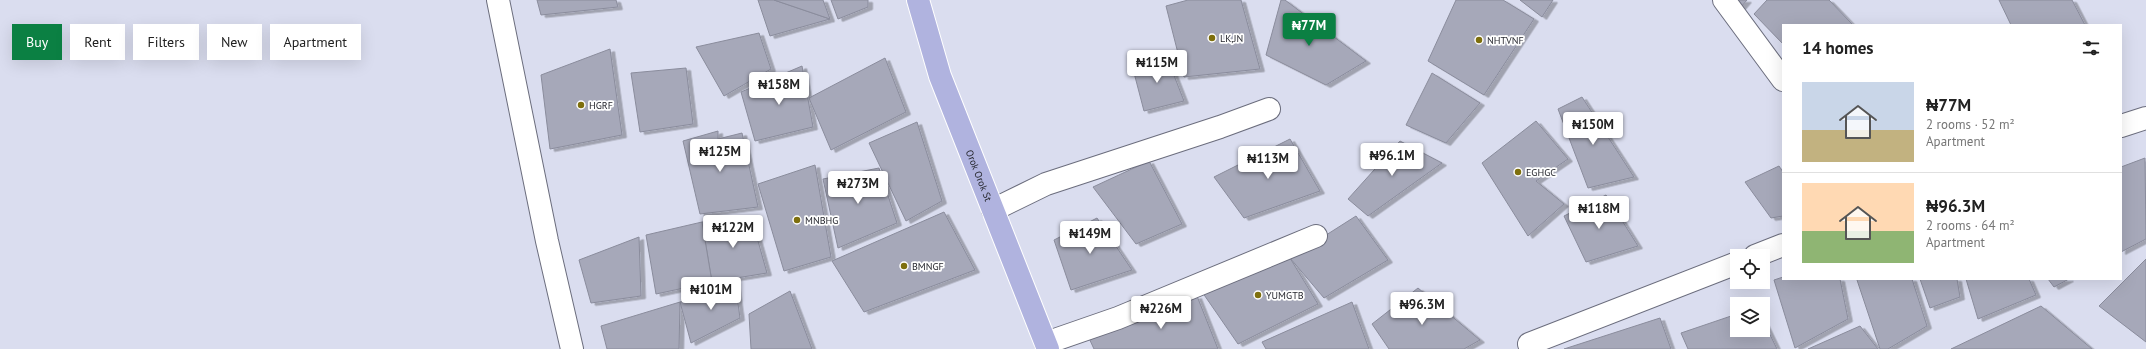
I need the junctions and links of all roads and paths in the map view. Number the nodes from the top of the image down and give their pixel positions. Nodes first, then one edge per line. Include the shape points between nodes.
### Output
1 (498, 0) edge
2 (918, 0) edge
3 (1724, 0) edge
4 (1782, 79) edge
5 (1269, 109) dead end
6 (2146, 118) edge
7 (2122, 126) edge
8 (992, 210) junction
9 (1316, 236) dead end
10 (1782, 245) edge
11 (1770, 250) edge
12 (1730, 266) edge
13 (1529, 344) dead end
14 (1047, 346) edge
15 (572, 349) edge

1 - 15 street via 546,241
2 - 8 main road, Orok Orok St via 940,76
3 - 4 street
5 - 8 street via 1046,184
6 - 7 street
8 - 14 main road, Orok Orok St
9 - 14 street
10 - 11 street
12 - 13 street

